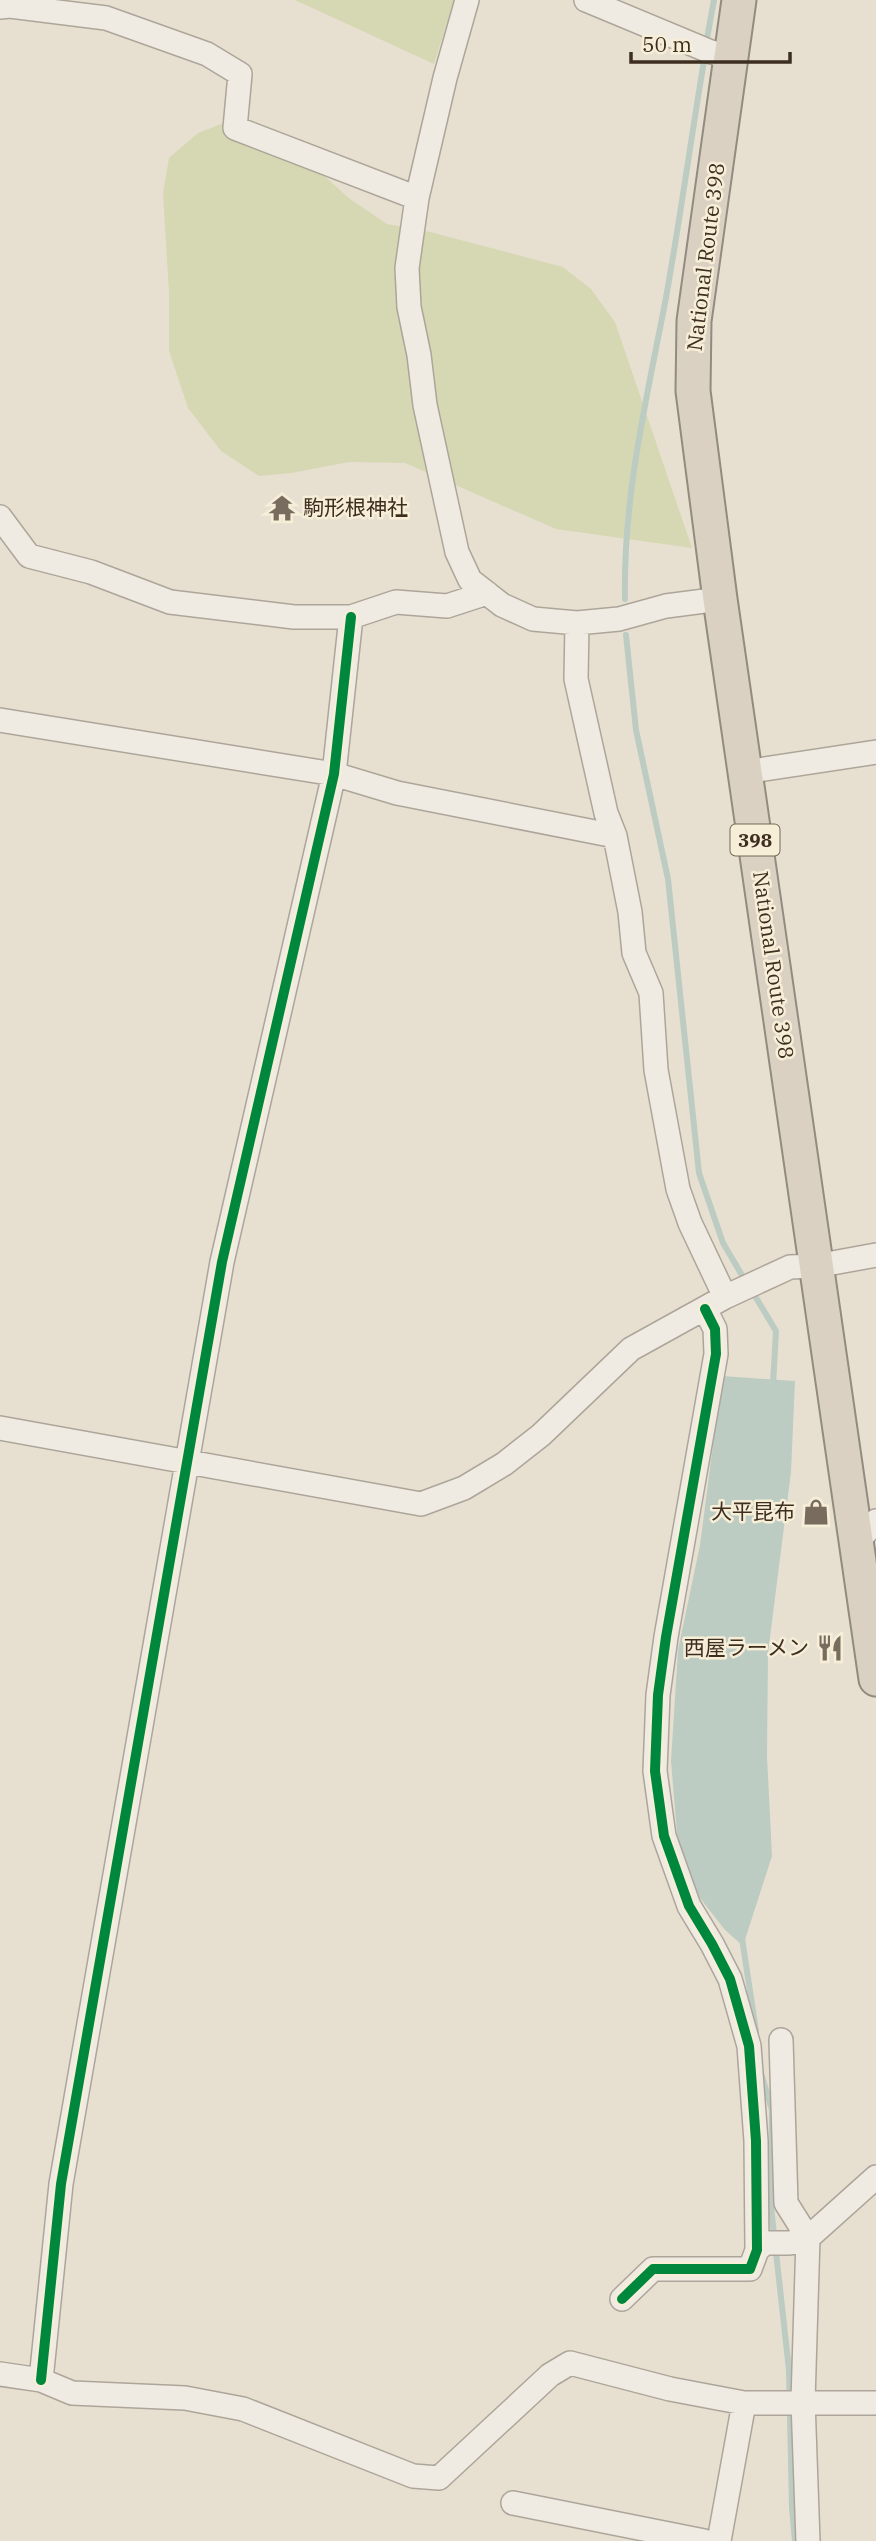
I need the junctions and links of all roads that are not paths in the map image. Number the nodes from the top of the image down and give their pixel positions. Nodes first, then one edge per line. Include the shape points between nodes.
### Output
1 (467, 0) edge
2 (586, 0) edge
3 (739, 0) edge
4 (0, 7) edge
5 (721, 55) junction
6 (417, 198) junction
7 (0, 517) edge
8 (487, 593) junction
9 (720, 599) junction
10 (351, 617) junction
11 (577, 623) junction
12 (0, 720) edge
13 (876, 752) edge
14 (745, 772) junction
15 (334, 774) junction
16 (615, 836) junction
17 (876, 1255) edge
18 (816, 1265) junction
19 (730, 1294) junction
20 (705, 1309) junction
21 (0, 1428) edge
22 (188, 1462) junction
23 (867, 1531) edge
24 (876, 1679) edge
25 (781, 2040) dead end
26 (876, 2177) edge
27 (799, 2241) junction
28 (761, 2246) junction
29 (622, 2300) dead end
30 (0, 2374) edge
31 (41, 2381) junction
32 (801, 2401) junction
33 (744, 2403) junction
34 (876, 2403) edge
35 (513, 2503) dead end
36 (704, 2541) edge
37 (719, 2541) edge
38 (808, 2541) edge

1 - 6 street
2 - 5 street
3 - 5 highway, National Route 398 / 398
4 - 6 street via 106,18 208,54 240,74 235,128
5 - 9 highway, National Route 398 / 398 via 694,321 693,391
6 - 8 street via 407,268 425,405 457,552 470,580
7 - 10 street via 29,556 91,572 170,602 294,617
8 - 10 street via 447,606 396,602
8 - 11 street via 533,619
9 - 11 street
9 - 14 highway, National Route 398 / 398
10 - 15 street
11 - 16 street via 576,679
12 - 15 street
13 - 14 street
14 - 18 highway, National Route 398 / 398
15 - 16 street via 397,793
15 - 22 street via 222,1262
16 - 19 street via 634,953 651,993 656,1070 678,1189 690,1223
17 - 18 street
18 - 19 street via 774,1272
18 - 23 highway, National Route 398 / 398
19 - 20 street
20 - 22 street via 631,1349 504,1464 464,1488 421,1504
20 - 28 street via 715,1329 716,1354 664,1649 655,1771 664,1836 689,1906 730,1979 749,2046
21 - 22 street
22 - 31 street via 61,2184
23 - 24 highway, National Route 398 / 398
25 - 27 street via 786,2203
26 - 27 street
27 - 28 street
27 - 32 street
28 - 29 street via 750,2269 653,2269
30 - 31 street
31 - 33 street via 72,2393 185,2398 243,2409 413,2476 439,2478 550,2375 570,2363
32 - 33 street
32 - 34 street
32 - 38 street
33 - 37 street
35 - 36 street

